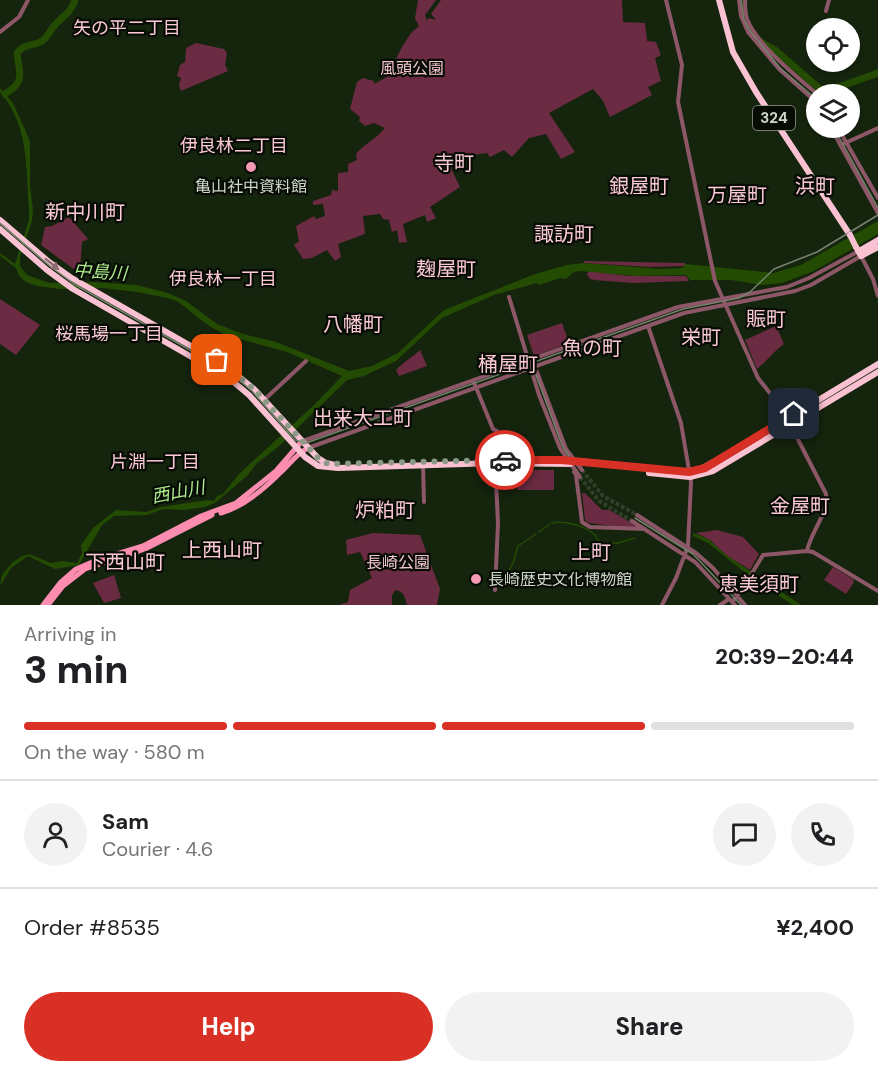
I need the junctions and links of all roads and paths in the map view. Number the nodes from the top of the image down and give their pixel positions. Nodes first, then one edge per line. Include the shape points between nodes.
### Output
1 (28, 0) edge
2 (666, 0) edge
3 (719, 0) edge
4 (739, 0) edge
5 (745, 0) edge
6 (830, 0) edge
7 (826, 11) dead end
8 (0, 32) edge
9 (806, 85) edge
10 (806, 93) edge
11 (878, 128) edge
12 (837, 138) edge
13 (844, 138) edge
14 (847, 143) junction
15 (841, 146) junction
16 (878, 198) edge
17 (878, 211) edge
18 (0, 220) edge
19 (4, 229) edge
20 (878, 240) edge
21 (878, 247) edge
22 (859, 251) junction
23 (878, 296) edge
24 (509, 297) dead end
25 (723, 299) junction
26 (726, 305) junction
27 (647, 323) junction
28 (306, 361) dead end
29 (529, 361) junction
30 (878, 364) edge
31 (531, 367) junction
32 (506, 369) junction
33 (878, 372) edge
34 (508, 376) junction
35 (473, 380) junction
36 (476, 387) junction
37 (439, 392) junction
38 (441, 399) junction
39 (264, 400) junction
40 (406, 404) junction
41 (408, 411) junction
42 (789, 422) junction
43 (497, 430) dead end
44 (302, 441) junction
45 (308, 448) junction
46 (298, 450) junction
47 (496, 462) junction
48 (566, 462) junction
49 (423, 464) junction
50 (580, 466) junction
51 (690, 475) junction
52 (580, 477) tunnel mouth
53 (424, 502) dead end
54 (636, 516) tunnel mouth
55 (632, 521) tunnel mouth
56 (646, 529) junction
57 (688, 546) junction
58 (807, 551) junction
59 (685, 554) junction
60 (495, 590) dead end
61 (878, 591) edge
62 (738, 597) junction
63 (732, 602) edge
64 (43, 605) edge
65 (48, 605) edge
66 (662, 605) edge
67 (720, 605) edge
68 (745, 605) edge

1 - 8 street via 19,17
2 - 25 street via 682,65 678,102 710,264
3 - 22 highway, 324, bridge via 733,52
4 - 10 street via 748,32 778,69
5 - 9 street via 752,28 783,65
6 - 7 street
11 - 14 street
12 - 15 street
13 - 14 street
14 - 15 street
14 - 16 street
15 - 17 street
18 - 19 highway
19 -> 39 highway via 70,277 217,360
19 - 46 highway via 58,278 230,379
20 - 22 highway
21 - 22 highway
22 - 23 street
22 - 25 street via 787,287
22 - 26 street via 811,285
24 - 29 street
25 - 26 street
25 - 27 street via 689,304
26 - 27 street
26 - 42 street via 758,378
27 - 29 street
27 - 31 street
27 - 51 street via 681,423
28 - 39 street
29 - 31 street
29 - 32 street
30 - 42 highway
31 - 34 street
31 - 50 street via 537,372 566,449
31 - 52 street via 560,448
32 - 34 street
32 - 35 street
33 - 42 highway
34 - 36 street
35 - 36 street
35 - 37 street
36 - 38 street
36 - 43 street via 493,429
37 - 38 street
37 - 40 street
38 - 41 street
39 - 44 highway
40 - 41 street
40 - 44 street
41 - 45 street
42 - 51 highway via 713,471
42 - 58 street via 826,494 826,506
44 - 45 highway
44 - 46 main road
45 - 46 main road
45 - 49 highway via 331,465
46 - 49 highway via 315,465 328,468
46 - 64 main road via 236,503 143,546 76,569
46 - 65 main road via 279,474 238,506 211,515 145,549 85,569 63,586
47 - 48 highway
47 - 49 highway
47 - 60 street
48 - 50 highway, bridge
48 - 56 street via 576,475 585,525
49 - 53 street
50 - 51 highway
51 - 57 street
54 - 57 street
55 - 56 street
56 - 59 street
57 - 59 street
57 - 62 street
58 - 61 street
58 - 62 street via 763,555
59 - 63 street
59 - 66 street
62 - 63 street
62 - 68 street
63 - 67 street

